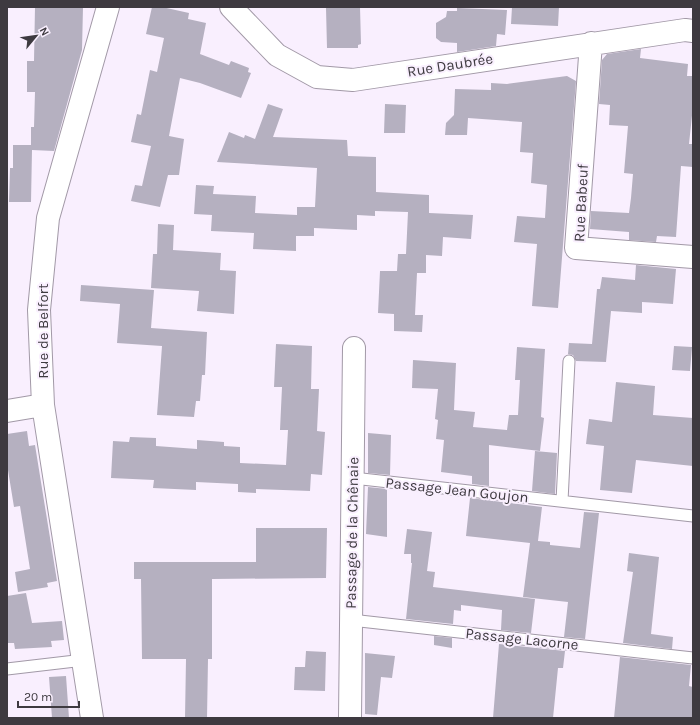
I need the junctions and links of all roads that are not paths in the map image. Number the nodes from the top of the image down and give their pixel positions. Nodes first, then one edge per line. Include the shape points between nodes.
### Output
1 (108, 7) edge
2 (231, 7) edge
3 (693, 31) edge
4 (591, 43) junction
5 (693, 257) edge
6 (354, 348) dead end
7 (569, 361) dead end
8 (43, 405) junction
9 (7, 411) edge
10 (353, 478) junction
11 (562, 501) junction
12 (693, 516) edge
13 (351, 620) junction
14 (693, 658) edge
15 (84, 660) junction
16 (7, 669) edge
17 (92, 718) edge
18 (350, 718) edge

1 - 8 street, Rue de Belfort via 48,218 39,310
2 - 4 street, Rue Daubrée via 277,55 317,76 353,80
3 - 4 street, Rue Daubrée
4 - 5 street, Rue Babeuf via 576,248
6 - 10 street, Passage de la Chênaie
7 - 11 lane
8 - 9 street
8 - 15 street, Rue de Belfort
10 - 11 lane, Passage Jean Goujon
10 - 13 street, Passage de la Chênaie
11 - 12 lane, Passage Jean Goujon
13 - 14 lane, Passage Lacorne
13 - 18 street, Passage de la Chênaie
15 - 16 lane
15 - 17 street, Rue de Belfort

